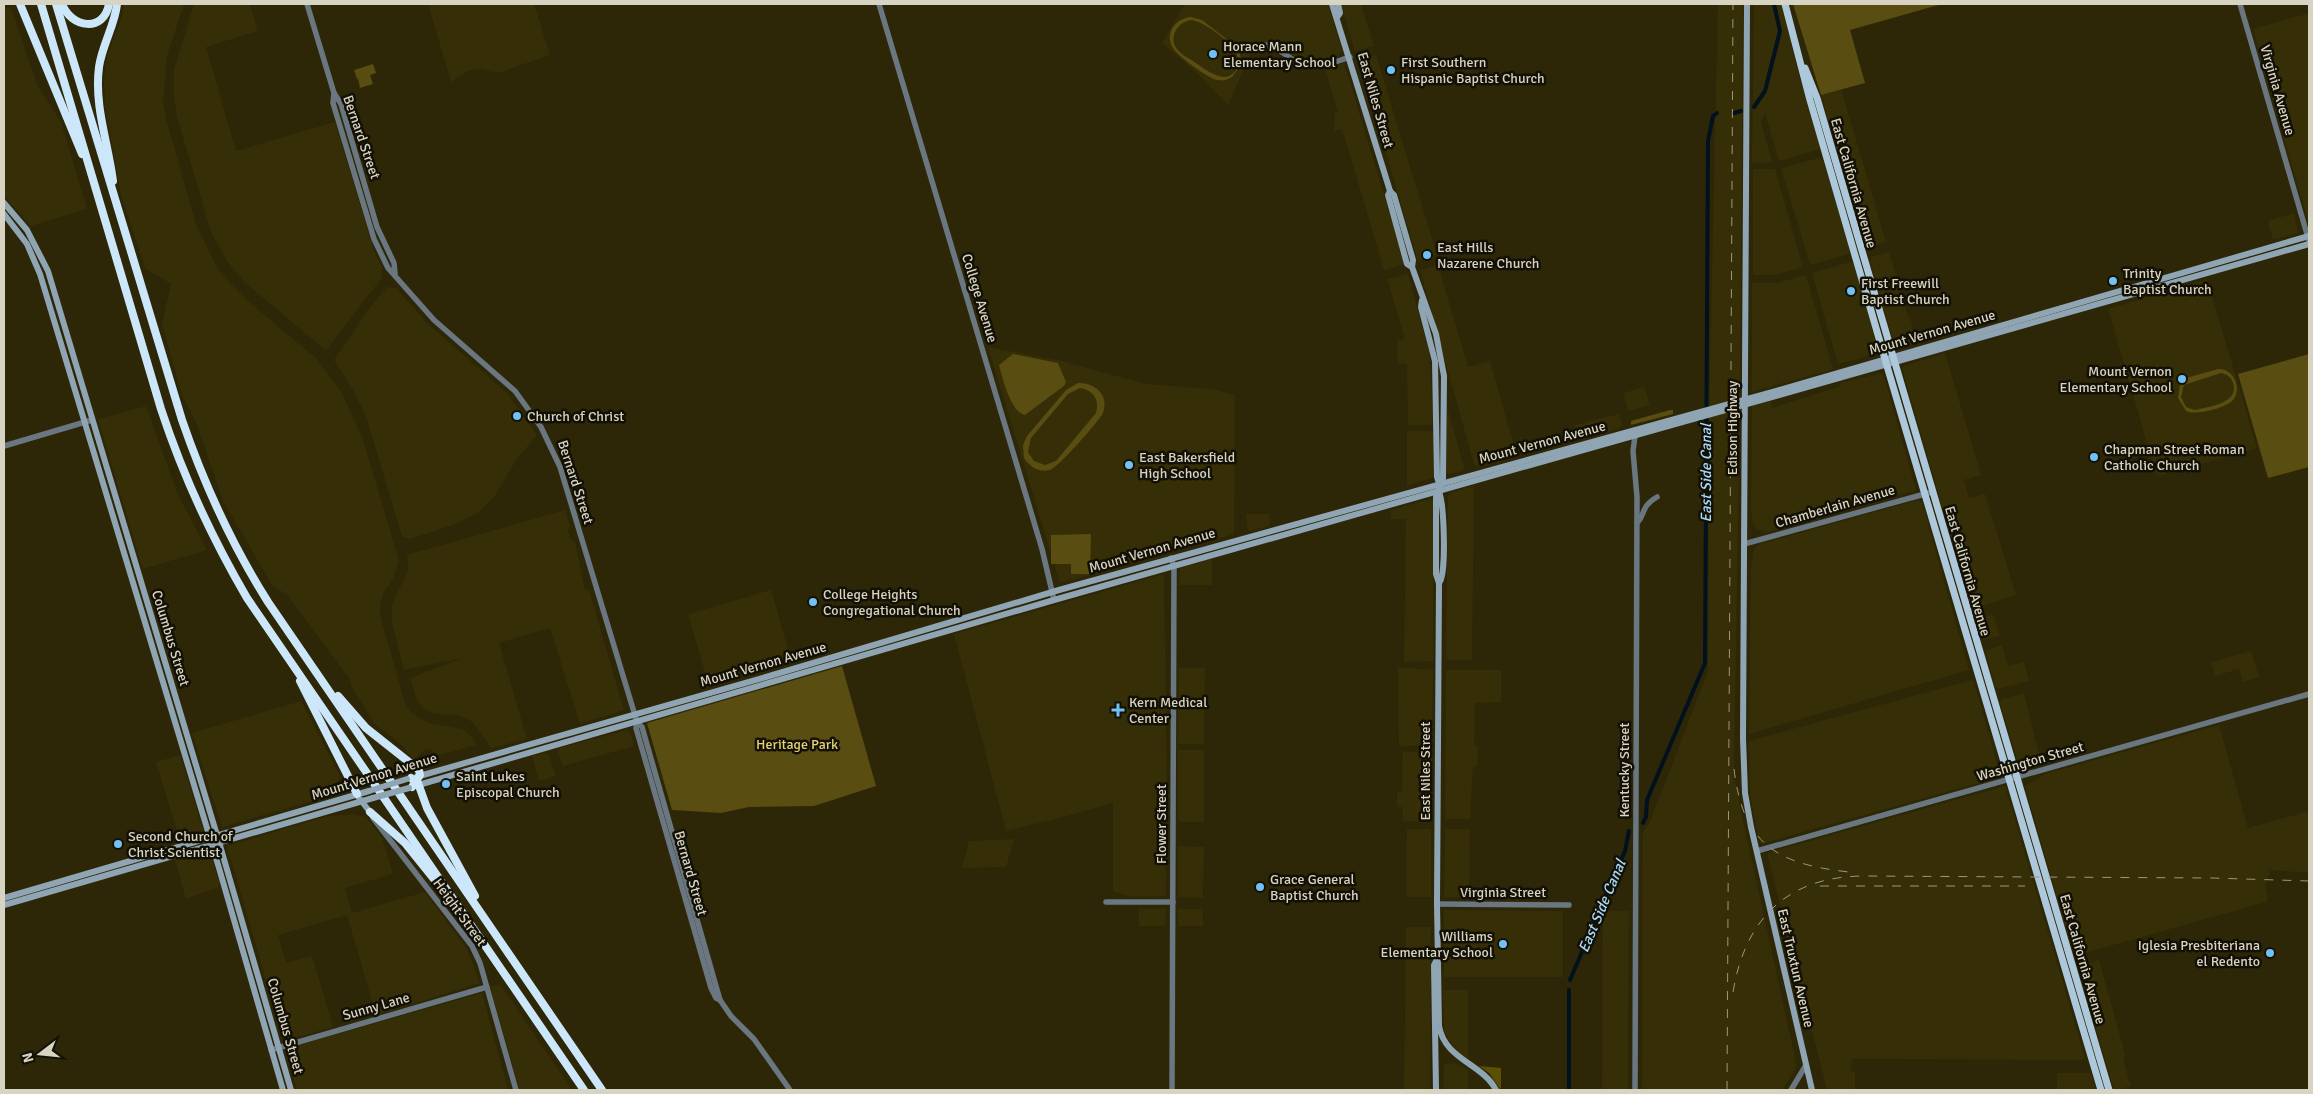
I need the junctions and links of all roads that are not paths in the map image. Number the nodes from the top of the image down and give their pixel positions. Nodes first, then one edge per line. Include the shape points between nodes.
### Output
1 (13, 4) edge
2 (20, 4) edge
3 (41, 4) edge
4 (56, 4) edge
5 (62, 4) edge
6 (110, 4) edge
7 (117, 4) edge
8 (307, 4) edge
9 (879, 4) edge
10 (1332, 4) edge
11 (1338, 4) edge
12 (1747, 4) edge
13 (1785, 4) edge
14 (2240, 4) edge
15 (1338, 16) junction
16 (27, 20) junction
17 (1261, 45) dead end
18 (1350, 57) junction
19 (1801, 60) junction
20 (1825, 151) junction
21 (95, 183) junction
22 (1842, 184) junction
23 (4, 203) edge
24 (115, 203) junction
25 (4, 214) edge
26 (2309, 240) edge
27 (1422, 300) junction
28 (1894, 360) junction
29 (1886, 362) junction
30 (1435, 373) junction
31 (1444, 376) junction
32 (92, 420) junction
33 (85, 422) junction
34 (1668, 424) junction
35 (1635, 436) junction
36 (1608, 437) junction
37 (1623, 439) junction
38 (4, 446) edge
39 (1575, 446) junction
40 (1633, 450) junction
41 (1572, 454) junction
42 (1524, 460) junction
43 (1539, 464) junction
44 (1505, 473) junction
45 (1440, 483) junction
46 (1439, 492) junction
47 (1928, 493) junction
48 (1656, 497) dead end
49 (1637, 523) junction
50 (1744, 544) junction
51 (1171, 558) junction
52 (1174, 566) junction
53 (1052, 591) junction
54 (1054, 600) junction
55 (1966, 619) junction
56 (282, 648) junction
57 (309, 661) junction
58 (766, 677) junction
59 (768, 685) junction
60 (2309, 694) edge
61 (634, 713) junction
62 (637, 722) junction
63 (2013, 779) junction
64 (414, 782) junction
65 (360, 798) junction
66 (314, 807) junction
67 (370, 812) junction
68 (282, 816) junction
69 (284, 824) junction
70 (265, 829) junction
71 (213, 838) junction
72 (220, 842) junction
73 (1757, 851) junction
74 (4, 898) edge
75 (228, 901) junction
76 (1106, 902) dead end
77 (1173, 902) junction
78 (457, 903) junction
79 (1437, 904) junction
80 (4, 905) edge
81 (1569, 905) dead end
82 (484, 916) junction
83 (246, 934) junction
84 (1437, 959) junction
85 (487, 988) junction
86 (279, 1048) junction
87 (272, 1050) junction
88 (1806, 1065) junction
89 (283, 1090) edge
90 (291, 1090) edge
91 (516, 1090) edge
92 (584, 1090) edge
93 (602, 1090) edge
94 (790, 1090) edge
95 (1172, 1090) edge
96 (1436, 1090) edge
97 (1496, 1090) edge
98 (1634, 1090) edge
99 (1791, 1090) edge
100 (1812, 1090) edge
101 (2101, 1090) edge
102 (2109, 1090) edge

1 - 16 highway
2 - 16 highway
3 - 21 highway
4 - 24 highway
5 - 6 highway via 70,18 87,24 104,17
7 - 24 highway via 99,64 97,87
8 - 61 street, Bernard Street via 377,227 394,263 395,274 423,309 515,391 548,438 560,467
9 - 53 street, College Avenue
10 - 15 main road, East Niles Street
11 - 15 main road, East Niles Street
12 - 50 main road, Edison Highway
13 - 19 main road, East California Avenue
14 - 26 street, Virginia Avenue
15 - 18 main road, East Niles Street
16 - 21 highway
17 - 18 street via 1272,46 1308,66 1320,66
18 - 27 main road, East Niles Street via 1390,191 1394,195
19 - 20 main road, East California Avenue
19 - 22 main road, East California Avenue via 1817,98
20 - 22 main road
20 - 29 main road, East California Avenue
21 - 56 highway via 181,464 222,555
22 - 28 main road, East California Avenue
23 - 32 main road, Columbus Street via 27,230 44,260
24 - 57 highway via 182,420 208,488 251,575
25 - 33 main road, Columbus Street via 21,235 36,264
26 - 28 main road, Mount Vernon Avenue
27 - 30 main road, East Niles Street
27 - 31 main road, East Niles Street via 1426,302 1436,334
28 - 29 main road, Mount Vernon Avenue
28 - 47 main road, East California Avenue
29 - 34 main road, Mount Vernon Avenue, bridge
29 - 47 main road, East California Avenue
30 - 31 main road
30 - 45 main road, East Niles Street via 1436,477
31 - 45 main road, East Niles Street via 1443,478
32 - 33 street
32 - 71 main road, Columbus Street
33 - 38 street
33 - 71 main road, Columbus Street
34 - 35 main road, Mount Vernon Avenue
34 - 36 main road, Mount Vernon Avenue
35 - 37 main road, Mount Vernon Avenue
35 - 40 street, Kentucky Street
36 - 39 main road, Mount Vernon Avenue
36 - 41 main road
37 - 40 street
37 - 41 main road, Mount Vernon Avenue
39 - 42 main road, Mount Vernon Avenue
39 - 43 main road
40 - 49 street, Kentucky Street
41 - 43 main road, Mount Vernon Avenue
42 - 44 main road
42 - 45 main road, Mount Vernon Avenue
43 - 44 main road, Mount Vernon Avenue
44 - 46 main road, Mount Vernon Avenue
45 - 46 main road, East Niles Street
45 - 51 main road, Mount Vernon Avenue
46 - 52 main road, Mount Vernon Avenue
46 - 79 main road, East Niles Street via 1436,497 1435,545 1439,584
47 - 50 street, Chamberlain Avenue
47 - 55 main road, East California Avenue
47 - 55 main road, East California Avenue via 1954,591 1959,595
48 - 49 street via 1644,506
49 - 98 street, Kentucky Street
50 - 73 main road, Edison Highway via 1743,739 1746,793
51 - 52 street, Flower Street
51 - 53 main road, Mount Vernon Avenue
52 - 54 main road, Mount Vernon Avenue
52 - 77 street, Flower Street
53 - 54 street, College Avenue
53 - 58 main road, Mount Vernon Avenue
54 - 59 main road, Mount Vernon Avenue
55 - 63 main road, East California Avenue
55 - 63 main road, East California Avenue via 1978,648
56 - 65 highway
56 - 78 highway
57 - 64 highway via 360,722 417,768
57 - 82 highway
58 - 59 main road
58 - 61 main road, Mount Vernon Avenue
59 - 62 main road, Mount Vernon Avenue
60 - 63 street, Washington Street
61 - 62 street, Bernard Street
61 - 64 main road, Mount Vernon Avenue
62 - 64 main road, Mount Vernon Avenue
62 - 94 street, Bernard Street via 636,728 708,979 716,998 759,1046
63 - 73 street, Washington Street
63 - 101 main road, East California Avenue
63 - 102 main road, East California Avenue
64 - 65 main road, Mount Vernon Avenue, bridge via 373,798
64 - 65 main road, Mount Vernon Avenue, bridge via 369,791
64 - 82 highway
65 - 66 main road, Mount Vernon Avenue
65 - 67 main road, Height Street
65 - 69 main road, Mount Vernon Avenue
66 - 68 main road, Mount Vernon Avenue
66 - 69 main road
67 - 78 highway via 406,844
67 - 85 street, Height Street via 467,938
68 - 70 main road
68 - 71 main road, Mount Vernon Avenue
69 - 70 main road, Mount Vernon Avenue
70 - 72 main road, Mount Vernon Avenue
71 - 72 main road, Mount Vernon Avenue
71 - 74 main road, Mount Vernon Avenue
71 - 75 main road, Columbus Street
71 - 80 main road, Mount Vernon Avenue
72 - 83 main road, Columbus Street
73 - 88 main road, East Truxtun Avenue
75 - 83 main road
75 - 87 main road, Columbus Street
76 - 77 street
77 - 95 street, Flower Street
78 - 92 highway
79 - 81 street, Virginia Street
79 - 84 main road, East Niles Street
82 - 93 highway
83 - 86 main road, Columbus Street
84 - 96 main road, East Niles Street via 1434,965
84 - 97 main road, East Niles Street via 1440,964 1439,1026 1442,1036 1454,1053 1484,1074
85 - 86 street, Sunny Lane
85 - 91 street, Height Street
86 - 87 street, Sunny Lane
86 - 90 main road, Columbus Street
87 - 89 main road, Columbus Street
88 - 99 street
88 - 100 main road, East Truxtun Avenue

